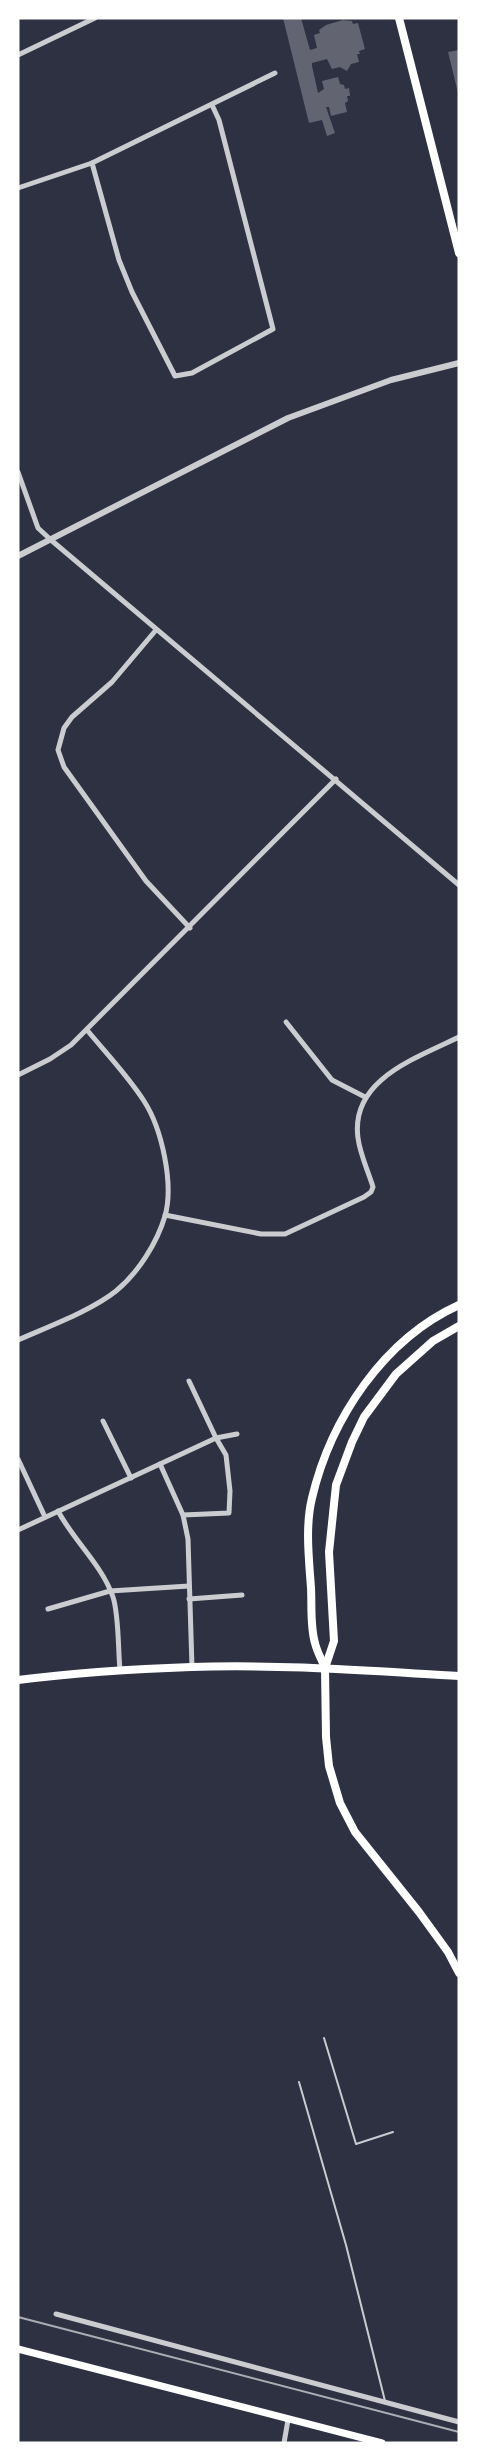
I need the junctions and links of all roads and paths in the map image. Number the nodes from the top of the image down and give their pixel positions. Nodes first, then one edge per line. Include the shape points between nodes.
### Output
1 (96, 18) edge
2 (399, 18) edge
3 (18, 56) edge
4 (275, 73) dead end
5 (213, 105) junction
6 (92, 164) junction
7 (18, 188) edge
8 (459, 253) edge
9 (459, 363) edge
10 (18, 472) edge
11 (51, 540) junction
12 (18, 556) edge
13 (156, 630) junction
14 (336, 779) junction
15 (459, 885) edge
16 (190, 928) junction
17 (286, 1022) dead end
18 (87, 1030) junction
19 (459, 1037) edge
20 (18, 1075) edge
21 (365, 1097) junction
22 (165, 1215) junction
23 (459, 1305) edge
24 (459, 1326) edge
25 (18, 1340) edge
26 (189, 1381) dead end
27 (103, 1421) dead end
28 (237, 1434) dead end
29 (216, 1438) junction
30 (18, 1459) edge
31 (160, 1464) junction
32 (131, 1478) junction
33 (58, 1511) junction
34 (183, 1515) junction
35 (45, 1517) junction
36 (18, 1530) edge
37 (189, 1586) junction
38 (110, 1591) junction
39 (242, 1595) dead end
40 (189, 1599) junction
41 (48, 1609) dead end
42 (192, 1667) junction
43 (325, 1668) junction
44 (120, 1671) junction
45 (459, 1676) edge
46 (18, 1680) edge
47 (459, 1973) edge
48 (324, 2038) dead end
49 (299, 2082) dead end
50 (393, 2132) dead end
51 (56, 2314) dead end
52 (18, 2349) edge
53 (386, 2404) junction
54 (288, 2420) junction
55 (459, 2422) edge
56 (284, 2443) edge
57 (382, 2443) edge

1 - 3 street
2 - 8 main road
4 - 5 street
5 - 6 street
5 - 6 street via 273,329 192,373 175,376 132,292
6 - 7 street
9 - 11 street via 391,380 288,418
10 - 11 street via 38,528
11 - 12 street
11 - 13 street
13 - 14 street
13 - 16 street via 112,682 72,717 64,728 58,750 64,767 146,881
14 - 15 street
14 - 16 street
16 - 18 street
17 - 21 street via 332,1080
18 - 20 street via 72,1045
18 - 22 street via 145,1102 157,1126 165,1158
19 - 21 street via 385,1075
21 - 22 street via 358,1117 358,1139 373,1186 364,1197 285,1234 261,1234
22 - 25 street via 149,1252 117,1290
23 - 43 main road via 420,1328 385,1361 349,1405 325,1455 312,1499 308,1547 314,1641
24 - 43 main road via 433,1341 396,1374 364,1417 352,1442 336,1485 328,1552 334,1641
26 - 29 street
27 - 32 street
28 - 29 street
29 - 31 street
29 - 34 street via 226,1455 229,1513
30 - 35 street
31 - 32 street
31 - 34 street
32 - 33 street
33 - 35 street
33 - 38 street via 72,1535 92,1557
34 - 37 street
35 - 36 street
37 - 38 street
37 - 40 street
38 - 41 street
38 - 44 street
39 - 40 street
40 - 42 street
42 - 43 main road
42 - 44 main road
43 - 45 main road
43 - 47 main road via 329,1766 340,1803 355,1832 419,1912
44 - 46 main road
48 - 50 lane via 356,2144
49 - 53 lane
51 - 53 street
52 - 54 main road
53 - 55 street
54 - 56 street
54 - 57 main road

